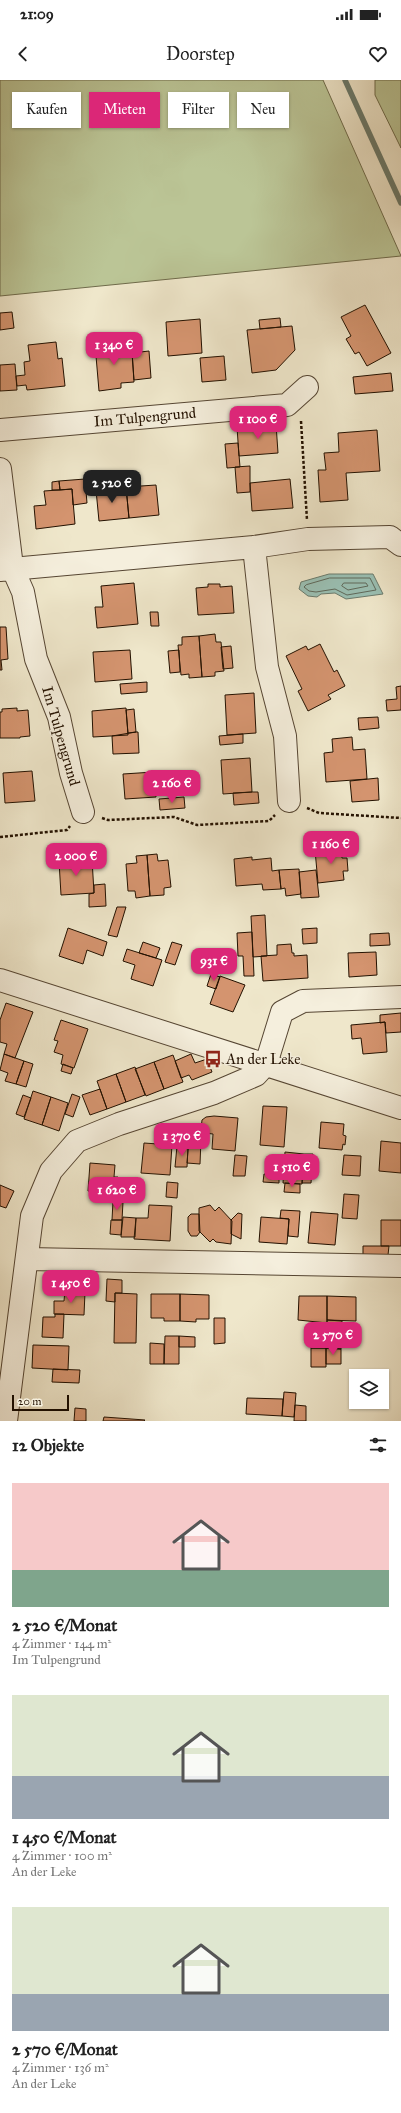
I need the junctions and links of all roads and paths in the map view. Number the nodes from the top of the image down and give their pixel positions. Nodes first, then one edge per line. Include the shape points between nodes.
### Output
1 (307, 387) joint
2 (0, 430) edge
3 (0, 469) edge
4 (308, 539) junction
5 (401, 545) edge
6 (254, 547) junction
7 (6, 568) edge
8 (289, 801) junction
9 (83, 812) junction
10 (401, 818) edge
11 (0, 837) edge
12 (0, 980) edge
13 (401, 997) edge
14 (266, 1064) junction
15 (401, 1108) edge
16 (27, 1260) junction
17 (401, 1266) edge
18 (6, 1421) edge

1 - 2 street, Im Tulpengrund via 287,405
1 - 4 path via 300,413
3 - 7 street, Im Tulpengrund
4 - 5 street via 390,537
4 - 6 street
6 - 7 street
6 - 8 street via 268,667 285,736
7 - 9 street, Im Tulpengrund via 24,592 36,659 58,717
8 - 9 path via 269,821 196,825 174,817 108,820
8 - 10 path via 319,813
9 - 11 path via 66,830
12 - 14 street
13 - 14 street via 303,1001 282,1012
14 - 15 street
14 - 16 street via 256,1075 214,1093 119,1124 77,1141 51,1171 32,1216
16 - 17 street
16 - 18 street

